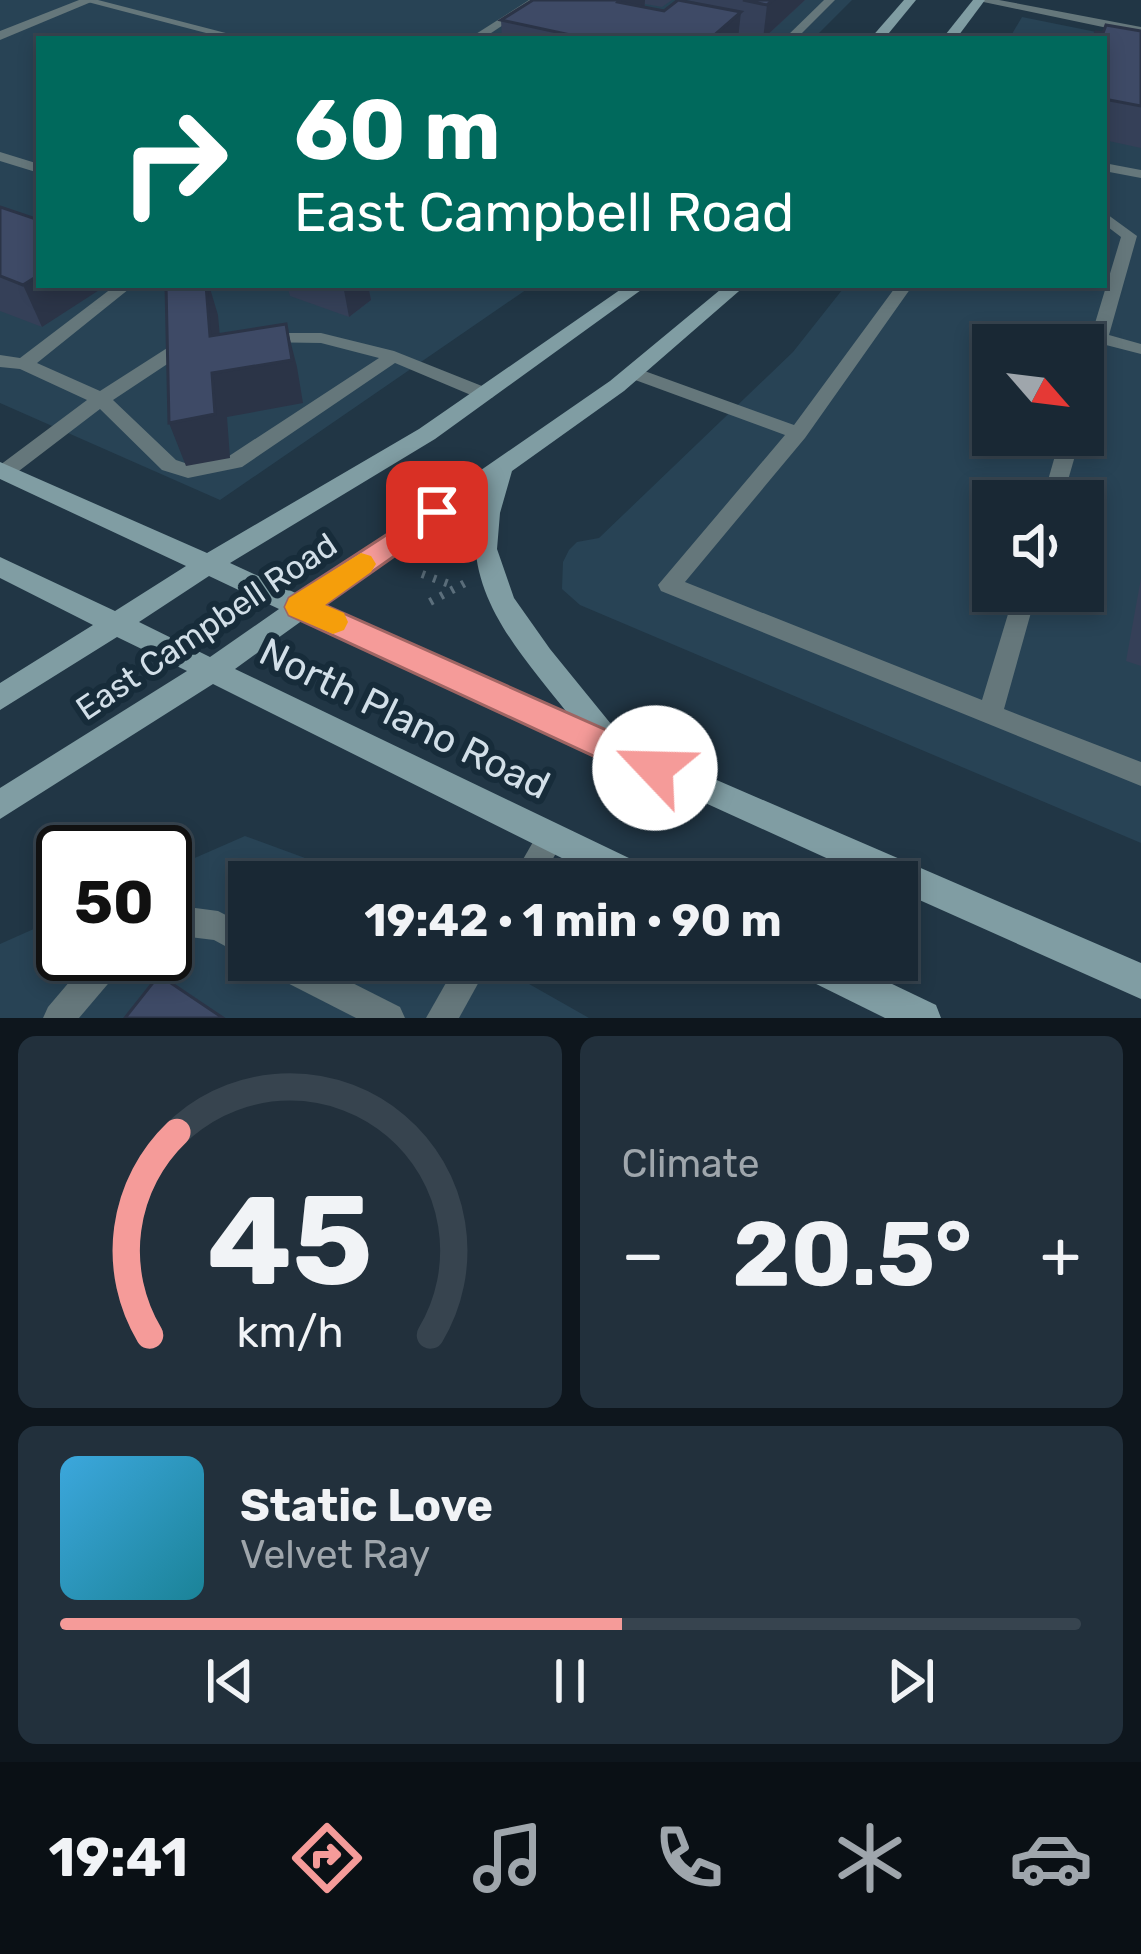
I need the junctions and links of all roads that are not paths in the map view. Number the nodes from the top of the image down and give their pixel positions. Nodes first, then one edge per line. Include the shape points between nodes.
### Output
1 (88, 0) edge
2 (536, 0) edge
3 (830, 0) edge
4 (910, 0) edge
5 (980, 0) edge
6 (1039, 0) edge
7 (1141, 20) edge
8 (1141, 31) edge
9 (0, 36) edge
10 (231, 36) edge
11 (479, 36) edge
12 (793, 36) edge
13 (880, 36) edge
14 (951, 36) edge
15 (1109, 149) dead end
16 (0, 156) edge
17 (1107, 156) edge
18 (36, 168) edge
19 (1107, 168) edge
20 (1141, 174) edge
21 (1107, 219) edge
22 (1113, 260) edge
23 (122, 288) edge
24 (635, 288) edge
25 (732, 288) edge
26 (903, 288) edge
27 (1102, 324) edge
28 (240, 338) edge
29 (1104, 339) edge
30 (181, 347) edge
31 (1141, 349) edge
32 (394, 356) junction
33 (0, 361) edge
34 (23, 364) junction
35 (633, 373) junction
36 (484, 394) junction
37 (101, 399) junction
38 (797, 433) junction
39 (502, 467) junction
40 (2, 471) edge
41 (207, 565) junction
42 (0, 567) edge
43 (300, 607) junction
44 (1020, 612) edge
45 (117, 625) junction
46 (212, 670) junction
47 (0, 698) edge
48 (991, 715) junction
49 (615, 751) junction
50 (1141, 774) edge
51 (0, 806) edge
52 (551, 837) junction
53 (537, 861) edge
54 (601, 861) edge
55 (192, 923) edge
56 (228, 932) edge
57 (89, 981) edge
58 (316, 981) edge
59 (464, 981) edge
60 (846, 981) edge
61 (1141, 982) edge
62 (916, 1016) edge
63 (58, 1018) edge
64 (389, 1018) edge
65 (442, 1018) edge

1 - 9 street
1 - 10 lane
2 - 11 lane
3 - 12 lane
4 - 13 main road
5 - 8 street
5 - 14 main road
6 - 7 street
15 - 17 lane
16 - 18 lane
19 - 20 lane
21 - 22 lane via 1129,236
22 - 27 lane
23 - 34 lane
24 - 36 main road, East Campbell Road
25 - 35 main road, East Campbell Road
26 - 38 lane
28 - 32 lane via 321,338
29 - 31 lane
30 - 37 lane
32 - 36 lane
32 - 37 lane via 236,462 188,471 169,465
33 - 34 lane
34 - 37 lane
35 - 38 lane
35 - 39 main road, East Campbell Road
36 - 41 main road, East Campbell Road
37 - 40 lane
38 - 48 lane via 669,585
39 - 43 main road, East Campbell Road
39 - 49 main road via 488,507 486,560 506,608
40 - 41 main road, North Plano Road
41 - 43 main road, North Plano Road
41 - 45 main road, East Campbell Road
42 - 45 main road, North Plano Road
43 - 46 main road, East Campbell Road
43 - 49 main road, North Plano Road
44 - 48 lane
45 - 46 main road, North Plano Road
45 - 47 main road, East Campbell Road
46 - 51 main road, East Campbell Road
46 - 52 main road, North Plano Road
48 - 50 lane
49 - 61 main road, North Plano Road
52 - 53 lane
52 - 54 main road, North Plano Road
55 - 56 lane
57 - 63 lane
58 - 64 lane
59 - 65 lane
60 - 62 main road

